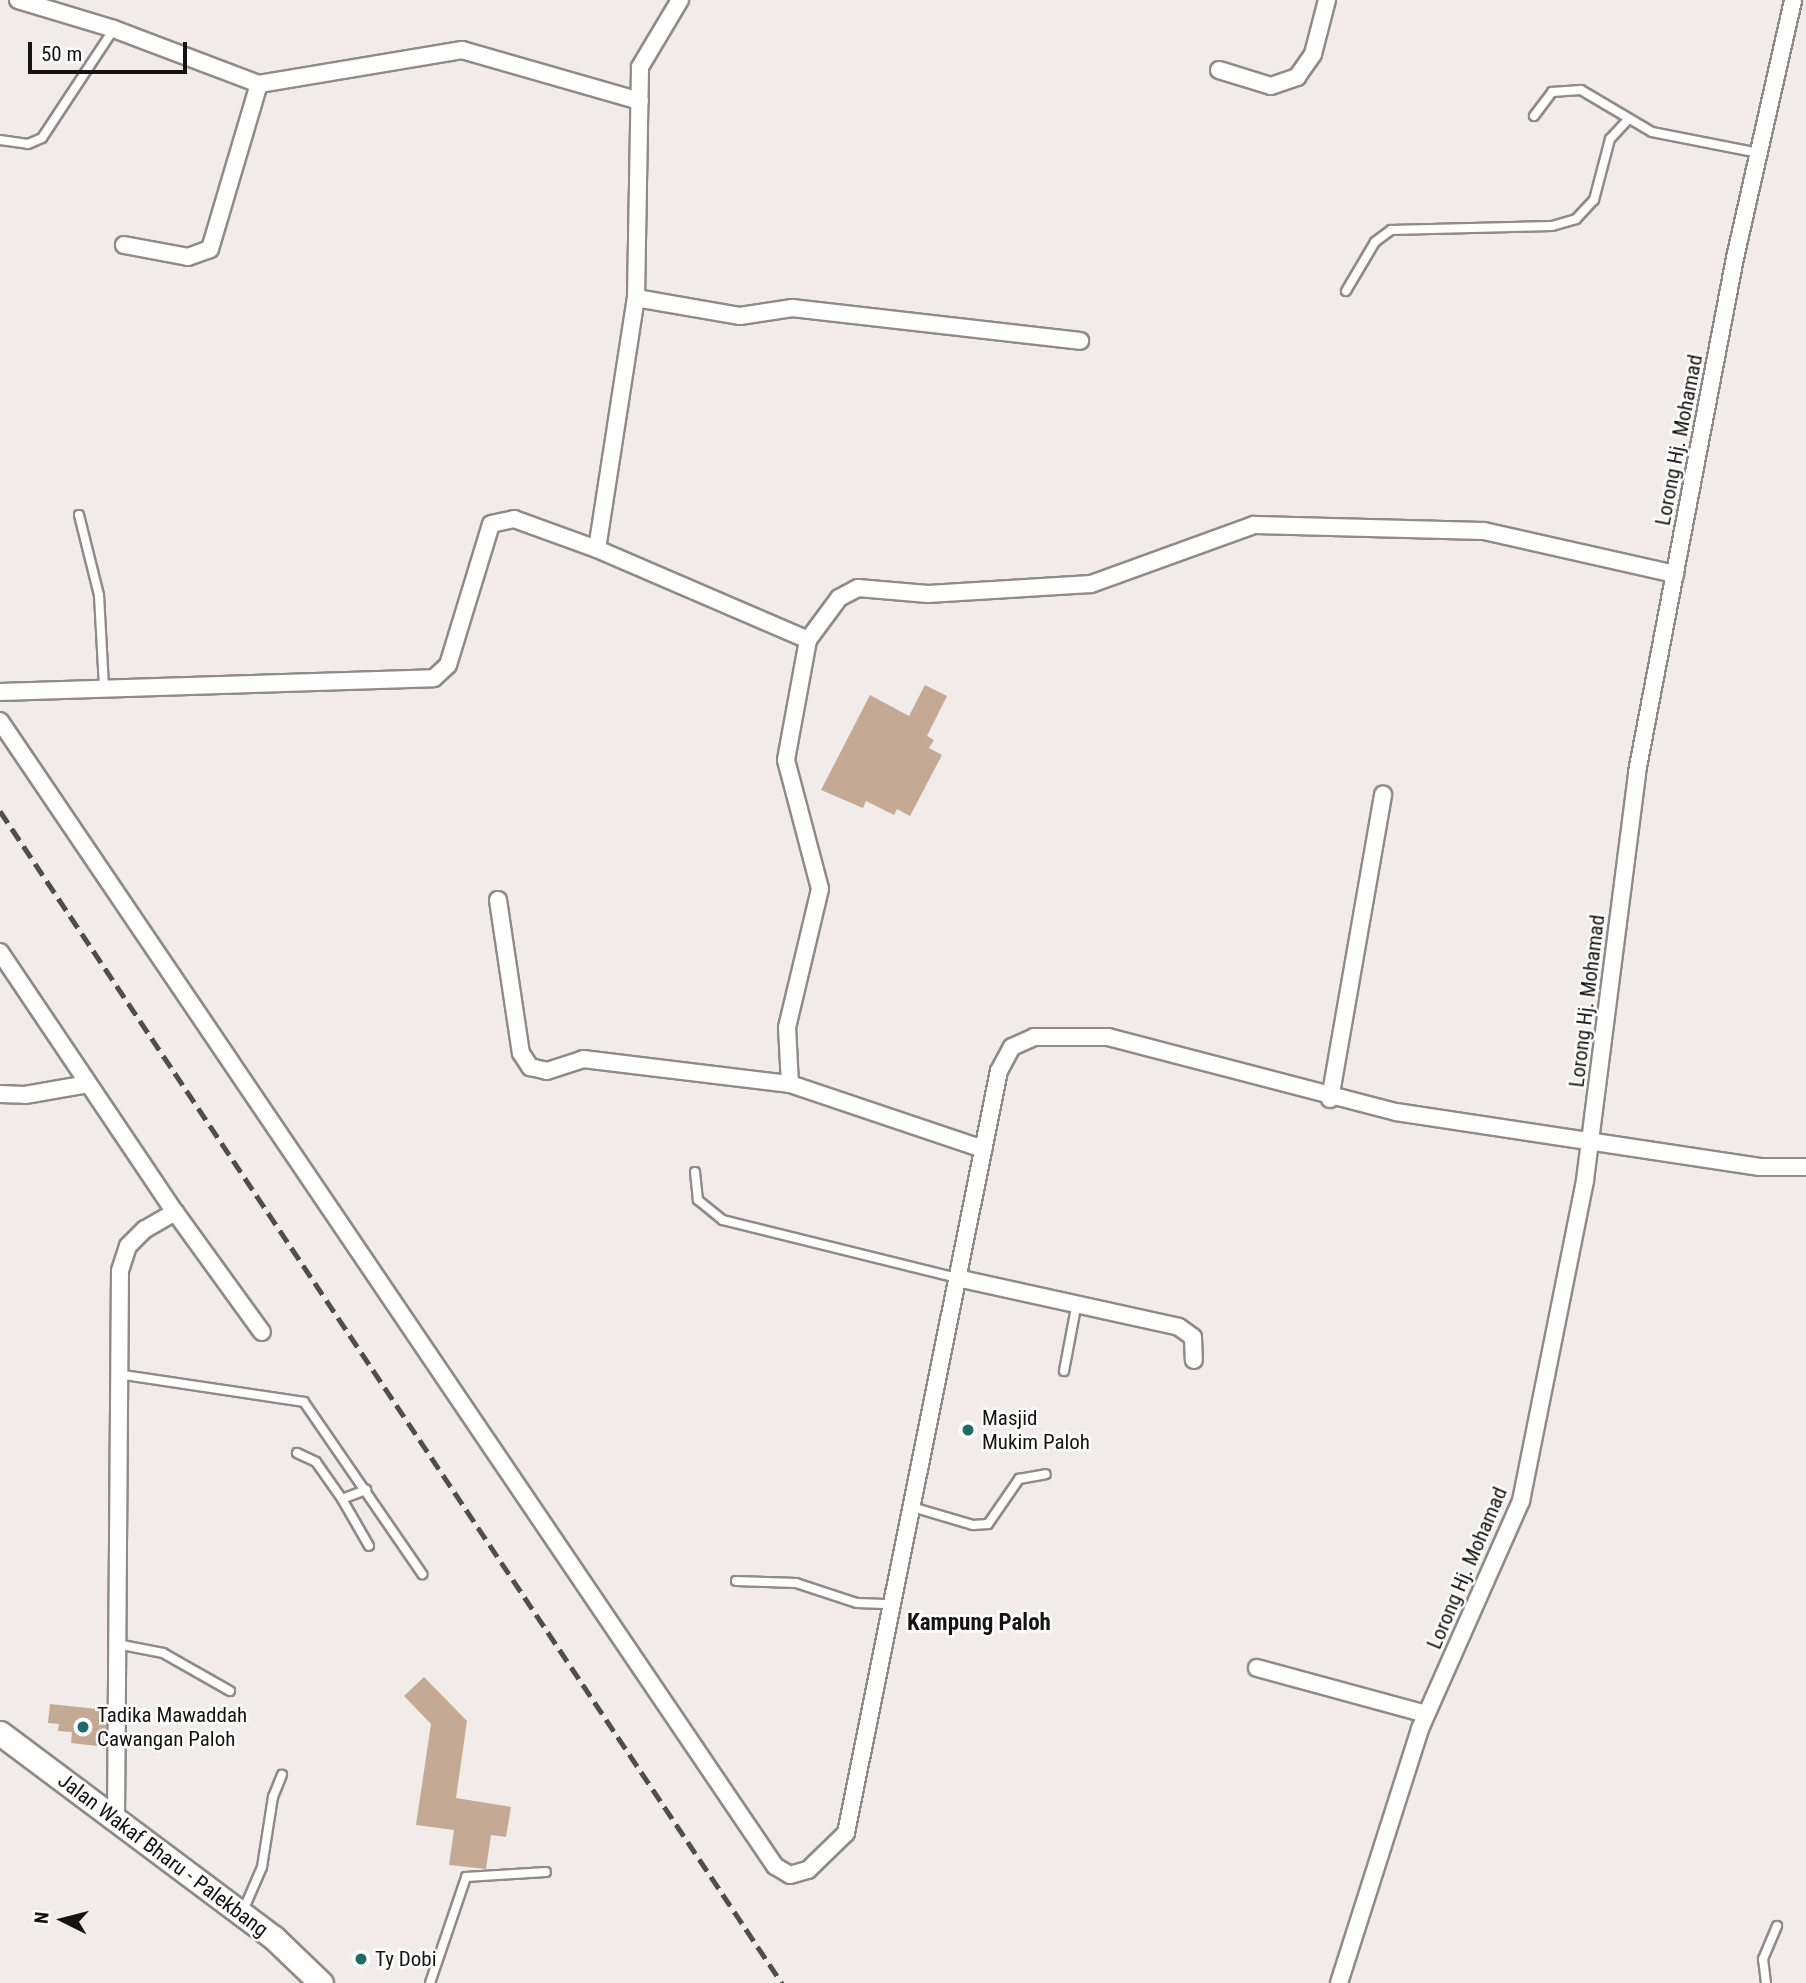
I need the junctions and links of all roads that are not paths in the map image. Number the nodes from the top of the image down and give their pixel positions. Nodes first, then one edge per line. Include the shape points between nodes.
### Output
1 (18, 0) edge
2 (680, 0) edge
3 (1327, 0) edge
4 (1793, 0) edge
5 (114, 29) junction
6 (1219, 70) dead end
7 (259, 84) junction
8 (640, 101) junction
9 (1534, 116) dead end
10 (1627, 121) junction
11 (0, 140) edge
12 (1759, 153) junction
13 (124, 245) dead end
14 (1346, 291) dead end
15 (636, 298) junction
16 (1080, 341) dead end
17 (79, 515) dead end
18 (597, 549) junction
19 (1675, 574) junction
20 (808, 640) junction
21 (104, 686) junction
22 (0, 692) edge
23 (0, 721) edge
24 (1383, 795) dead end
25 (498, 900) dead end
26 (0, 952) edge
27 (88, 1084) junction
28 (790, 1084) junction
29 (0, 1094) edge
30 (1330, 1099) junction
31 (1590, 1139) junction
32 (983, 1149) junction
33 (1806, 1167) edge
34 (695, 1172) dead end
35 (175, 1212) junction
36 (957, 1278) junction
37 (1077, 1302) junction
38 (262, 1332) dead end
39 (1194, 1360) dead end
40 (1064, 1371) dead end
41 (117, 1374) junction
42 (297, 1453) dead end
43 (1046, 1474) dead end
44 (366, 1490) junction
45 (342, 1499) junction
46 (912, 1507) junction
47 (369, 1546) dead end
48 (422, 1574) dead end
49 (736, 1581) dead end
50 (892, 1604) junction
51 (117, 1644) junction
52 (1257, 1668) dead end
53 (230, 1691) dead end
54 (1426, 1714) junction
55 (0, 1733) edge
56 (282, 1775) dead end
57 (116, 1816) junction
58 (546, 1872) dead end
59 (242, 1914) junction
60 (1777, 1926) dead end
61 (321, 1983) edge
62 (430, 1983) edge
63 (1339, 1983) edge
64 (1766, 1983) edge

1 - 5 street
2 - 8 street via 642,63
3 - 6 street via 1313,54 1297,76 1271,86
4 - 12 street, Lorong Hj. Mohamad
5 - 7 street
5 - 11 lane via 43,138 28,144
7 - 8 street via 463,50
7 - 13 street via 210,249 188,257
8 - 15 street
9 - 10 lane via 1552,92 1572,89 1590,93
10 - 12 lane via 1652,132
10 - 14 lane via 1608,145 1594,200 1576,219 1552,226 1400,228 1375,242
12 - 19 street, Lorong Hj. Mohamad
15 - 16 street via 740,316 792,307
15 - 18 street
17 - 21 lane via 99,595
18 - 20 street
18 - 21 street via 514,519 491,524 448,665 434,678
19 - 20 street via 1485,531 1254,525 1091,584 928,594 858,588 839,598
19 - 31 street, Lorong Hj. Mohamad via 1637,772
20 - 28 street via 786,761 820,888 787,1027
21 - 22 street
23 - 50 street via 782,1872 790,1875 808,1870 846,1833
24 - 30 street
25 - 28 street via 521,1053 530,1068 547,1071 583,1059
26 - 27 street
27 - 29 street via 25,1095
27 - 35 street
28 - 32 street
30 - 31 street
30 - 32 street via 1108,1037 1034,1037 1012,1047 1003,1059
31 - 33 street via 1760,1167
31 - 54 street, Lorong Hj. Mohamad via 1521,1501
32 - 36 street
34 - 36 lane via 698,1200 723,1220
35 - 38 street
35 - 41 street via 145,1229 128,1246 120,1271
36 - 37 street
36 - 46 street
37 - 39 street via 1187,1331 1195,1345
37 - 40 lane
41 - 44 lane via 300,1399 311,1408
41 - 51 street
42 - 45 lane via 316,1462
43 - 46 lane via 1019,1479 988,1524 973,1525
44 - 45 lane
44 - 48 lane
45 - 47 lane
46 - 50 street
49 - 50 lane via 796,1583 860,1604
51 - 53 lane via 163,1653
51 - 57 street
52 - 54 street
54 - 63 street, Lorong Hj. Mohamad
55 - 57 main road, Jalan Wakaf Bharu - Palekbang
56 - 59 lane via 272,1797 262,1867
57 - 59 main road, Jalan Wakaf Bharu - Palekbang
58 - 62 lane via 466,1877
59 - 61 main road, Jalan Wakaf Bharu - Palekbang
60 - 64 lane via 1763,1959

